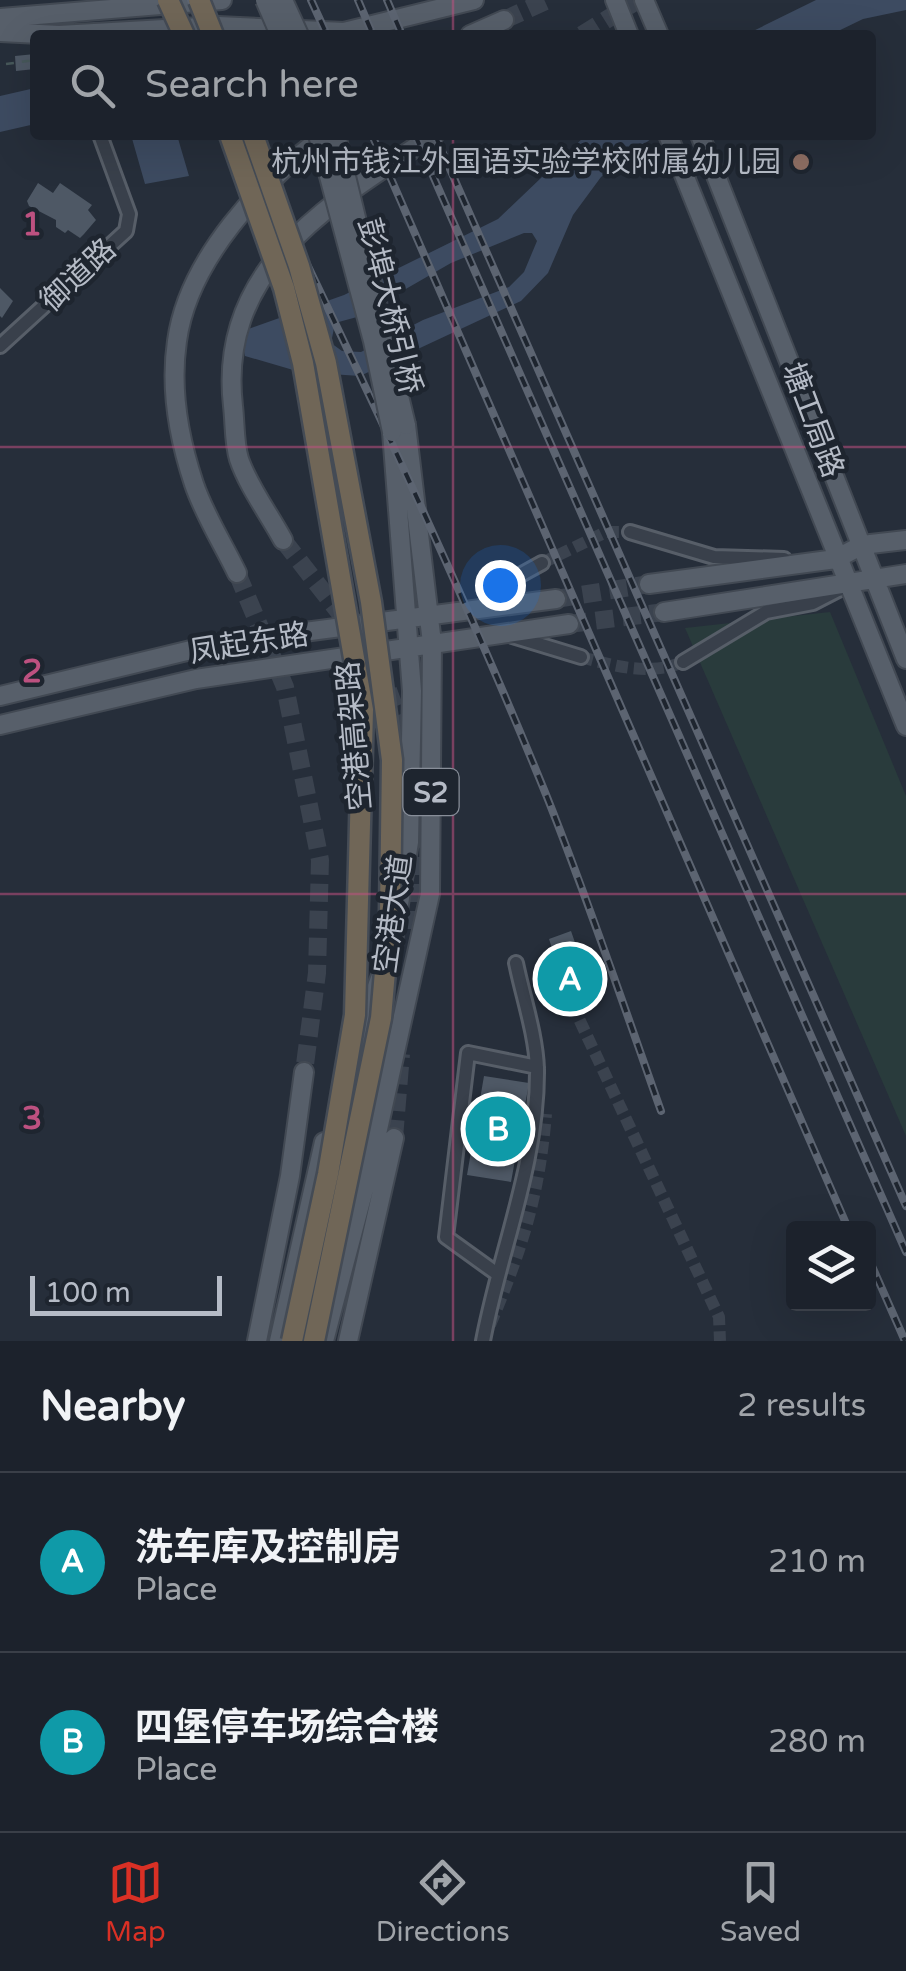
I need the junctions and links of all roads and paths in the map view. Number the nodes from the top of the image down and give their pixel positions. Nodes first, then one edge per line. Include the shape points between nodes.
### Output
1 (168, 0) edge
2 (199, 0) edge
3 (222, 0) edge
4 (264, 0) edge
5 (283, 0) edge
6 (474, 0) edge
7 (615, 0) edge
8 (647, 0) edge
9 (44, 6) edge
10 (0, 18) edge
11 (504, 20) tunnel mouth
12 (56, 30) edge
13 (147, 30) edge
14 (182, 30) edge
15 (212, 30) edge
16 (278, 30) edge
17 (296, 30) edge
18 (302, 30) edge
19 (352, 30) edge
20 (481, 30) edge
21 (628, 30) edge
22 (657, 30) edge
23 (0, 32) edge
24 (30, 34) edge
25 (30, 61) edge
26 (6, 64) dead end
27 (102, 140) edge
28 (232, 140) edge
29 (255, 140) edge
30 (319, 140) edge
31 (320, 140) edge
32 (337, 140) edge
33 (427, 140) edge
34 (670, 140) edge
35 (702, 140) edge
36 (0, 346) edge
37 (399, 429) junction
38 (630, 532) tunnel mouth
39 (283, 540) tunnel mouth
40 (906, 540) edge
41 (862, 545) junction
42 (836, 559) junction
43 (542, 563) tunnel mouth
44 (237, 573) tunnel mouth
45 (906, 574) edge
46 (874, 578) junction
47 (650, 584) tunnel mouth
48 (849, 585) junction
49 (556, 600) tunnel mouth
50 (480, 610) junction
51 (664, 612) tunnel mouth
52 (429, 617) junction
53 (404, 620) junction
54 (568, 624) tunnel mouth
55 (495, 634) junction
56 (432, 642) junction
57 (407, 646) junction
58 (581, 657) tunnel mouth
59 (906, 659) edge
60 (682, 662) tunnel mouth
61 (0, 696) edge
62 (0, 725) edge
63 (906, 726) edge
64 (516, 963) dead end
65 (537, 1067) junction
66 (304, 1072) tunnel mouth
67 (394, 1138) tunnel mouth
68 (496, 1273) junction
69 (257, 1341) edge
70 (279, 1341) edge
71 (292, 1341) edge
72 (314, 1341) edge
73 (324, 1341) edge
74 (348, 1341) edge
75 (484, 1341) edge

1 - 14 highway, bridge
2 - 15 highway, bridge
3 - 9 main road
4 - 16 main road, bridge
5 - 17 main road, bridge
6 - 19 main road
7 - 21 main road
8 - 22 main road
9 - 10 main road
9 - 12 street
11 - 20 main road
13 - 18 main road
23 - 24 main road
25 - 26 path
27 - 36 street, 御道路 via 128,214 126,231
28 - 71 highway, 空港高架路, bridge via 303,363 363,710 355,1015
29 - 72 highway, 空港高架路, bridge via 326,364 371,602 392,760 381,1018
30 - 37 main road, 彭埠大桥引桥, bridge
31 - 44 main road via 224,237 199,274 177,340 176,414 195,486
32 - 37 main road, bridge
33 - 39 main road via 329,206 281,252 254,289 233,336 238,458
34 - 42 main road, 塘工局路
35 - 41 main road, 塘工局路
37 - 52 main road, 空港大道
37 - 53 main road, 空港大道
38 - 42 street via 714,556
40 - 41 main road
41 - 42 main road
41 - 46 main road, 塘工局路
42 - 47 main road
42 - 48 main road, 塘工局路
43 - 50 street via 502,586
45 - 46 main road
46 - 48 main road
46 - 59 main road, 塘工局路
48 - 51 main road
48 - 60 street via 813,603 766,612
48 - 63 main road, 塘工局路
49 - 50 main road, 凤起东路
50 - 52 main road, 凤起东路
52 - 53 main road, 凤起东路
52 - 56 main road, 空港大道
53 - 57 main road, 空港大道
53 - 61 main road, 凤起东路 via 220,644
54 - 55 main road, 凤起东路
55 - 56 main road, 凤起东路
55 - 58 street
56 - 57 main road, 凤起东路
56 - 73 main road, 空港大道 / S2 via 430,894 423,942
57 - 62 main road, 凤起东路 via 196,678
57 - 70 main road, 空港大道 via 409,842 399,924 332,1110
64 - 65 street
65 - 68 street via 526,1179
65 - 68 street via 468,1053 446,1238
66 - 69 main road
67 - 74 main road
68 - 75 street

